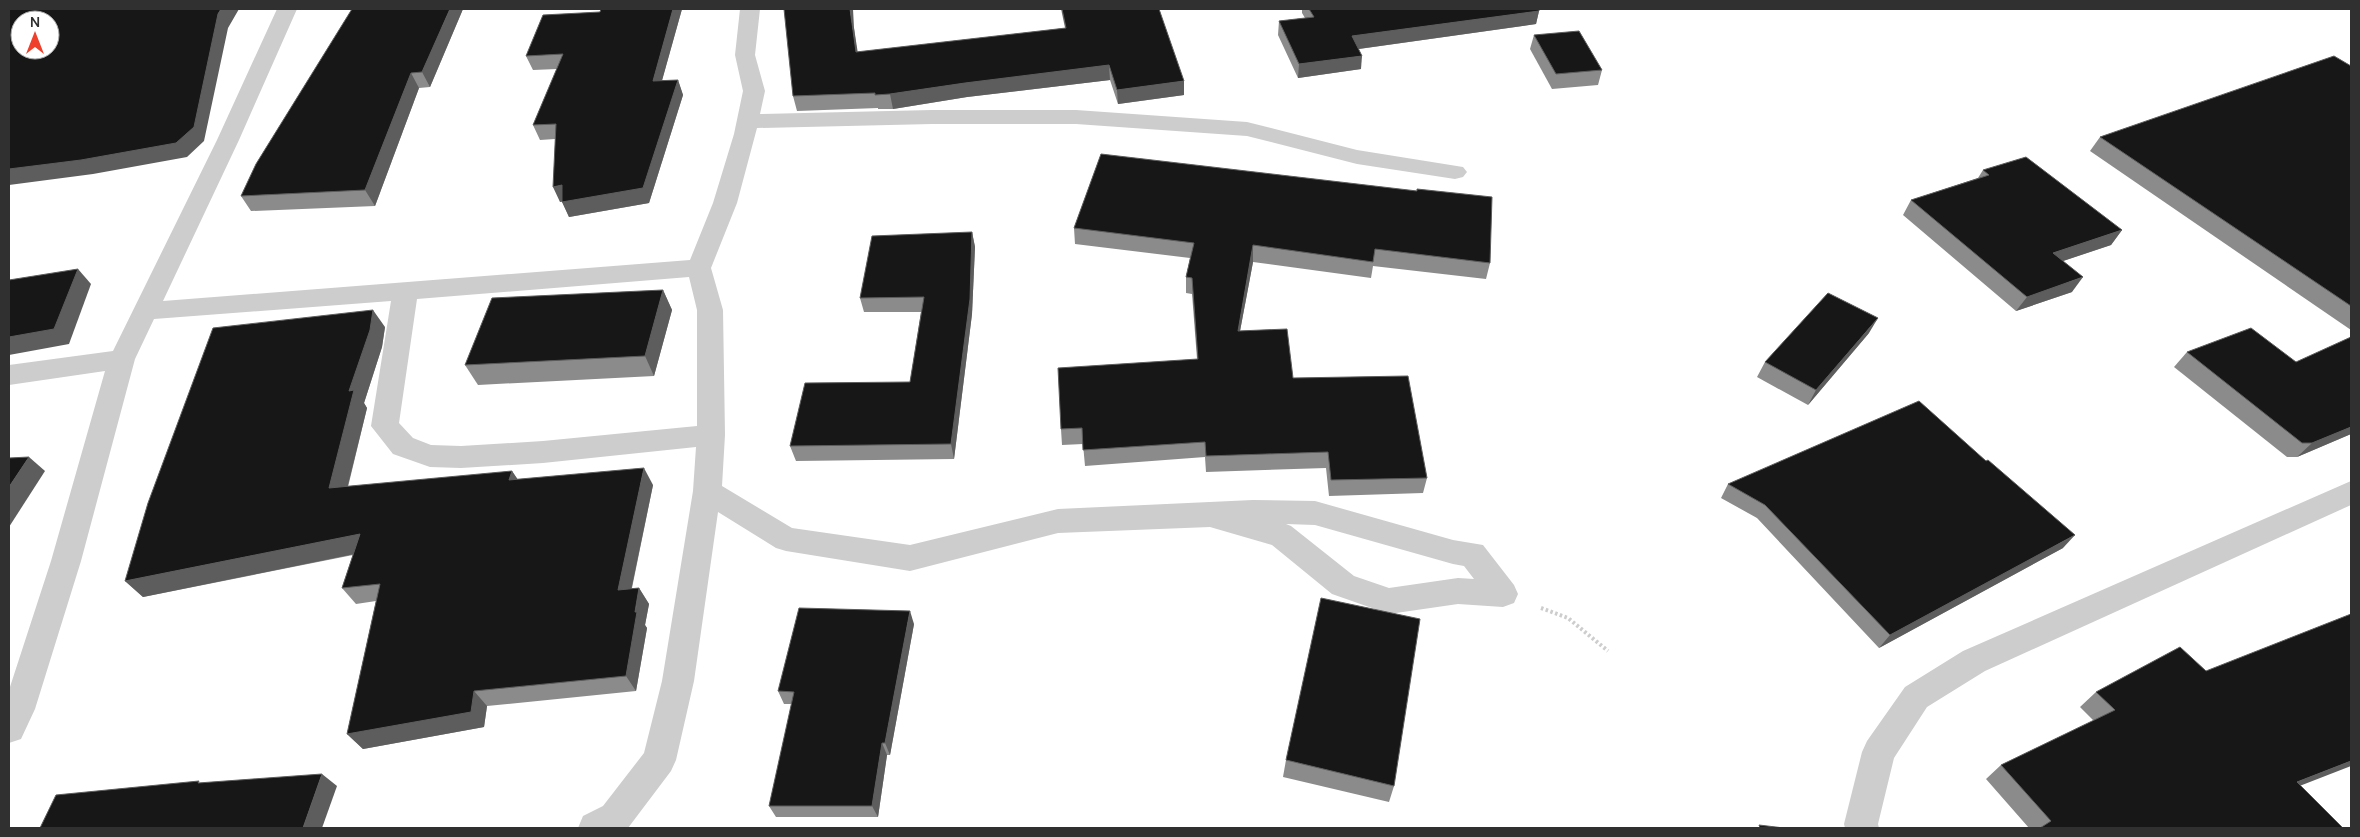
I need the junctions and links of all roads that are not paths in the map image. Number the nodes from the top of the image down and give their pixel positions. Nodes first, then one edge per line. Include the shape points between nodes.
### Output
1 (287, 9) edge
2 (750, 9) edge
3 (748, 121) junction
4 (1455, 172) dead end
5 (698, 268) junction
6 (405, 291) junction
7 (145, 311) junction
8 (122, 359) junction
9 (9, 375) edge
10 (711, 435) junction
11 (707, 491) junction
12 (2351, 492) edge
13 (1210, 515) junction
14 (9, 728) edge
15 (595, 828) edge
16 (1862, 828) edge

1 - 7 street
2 - 3 street via 744,55 754,91
3 - 4 street via 1076,117 1247,129 1357,158
3 - 5 street via 726,203
5 - 6 street
5 - 10 street via 710,310
6 - 7 street
6 - 10 street via 385,426 403,446 430,456 461,458
7 - 8 street
8 - 9 street
8 - 14 street via 66,561 19,709
10 - 11 street
11 - 13 street via 786,539 910,558 1058,521
11 - 15 street via 678,681 659,760 615,818
12 - 16 street via 1974,661 1916,697 1879,752
13 - 13 street via 1282,536 1343,585 1388,601 1458,591 1503,594 1472,554 1453,552 1315,514 1254,512

